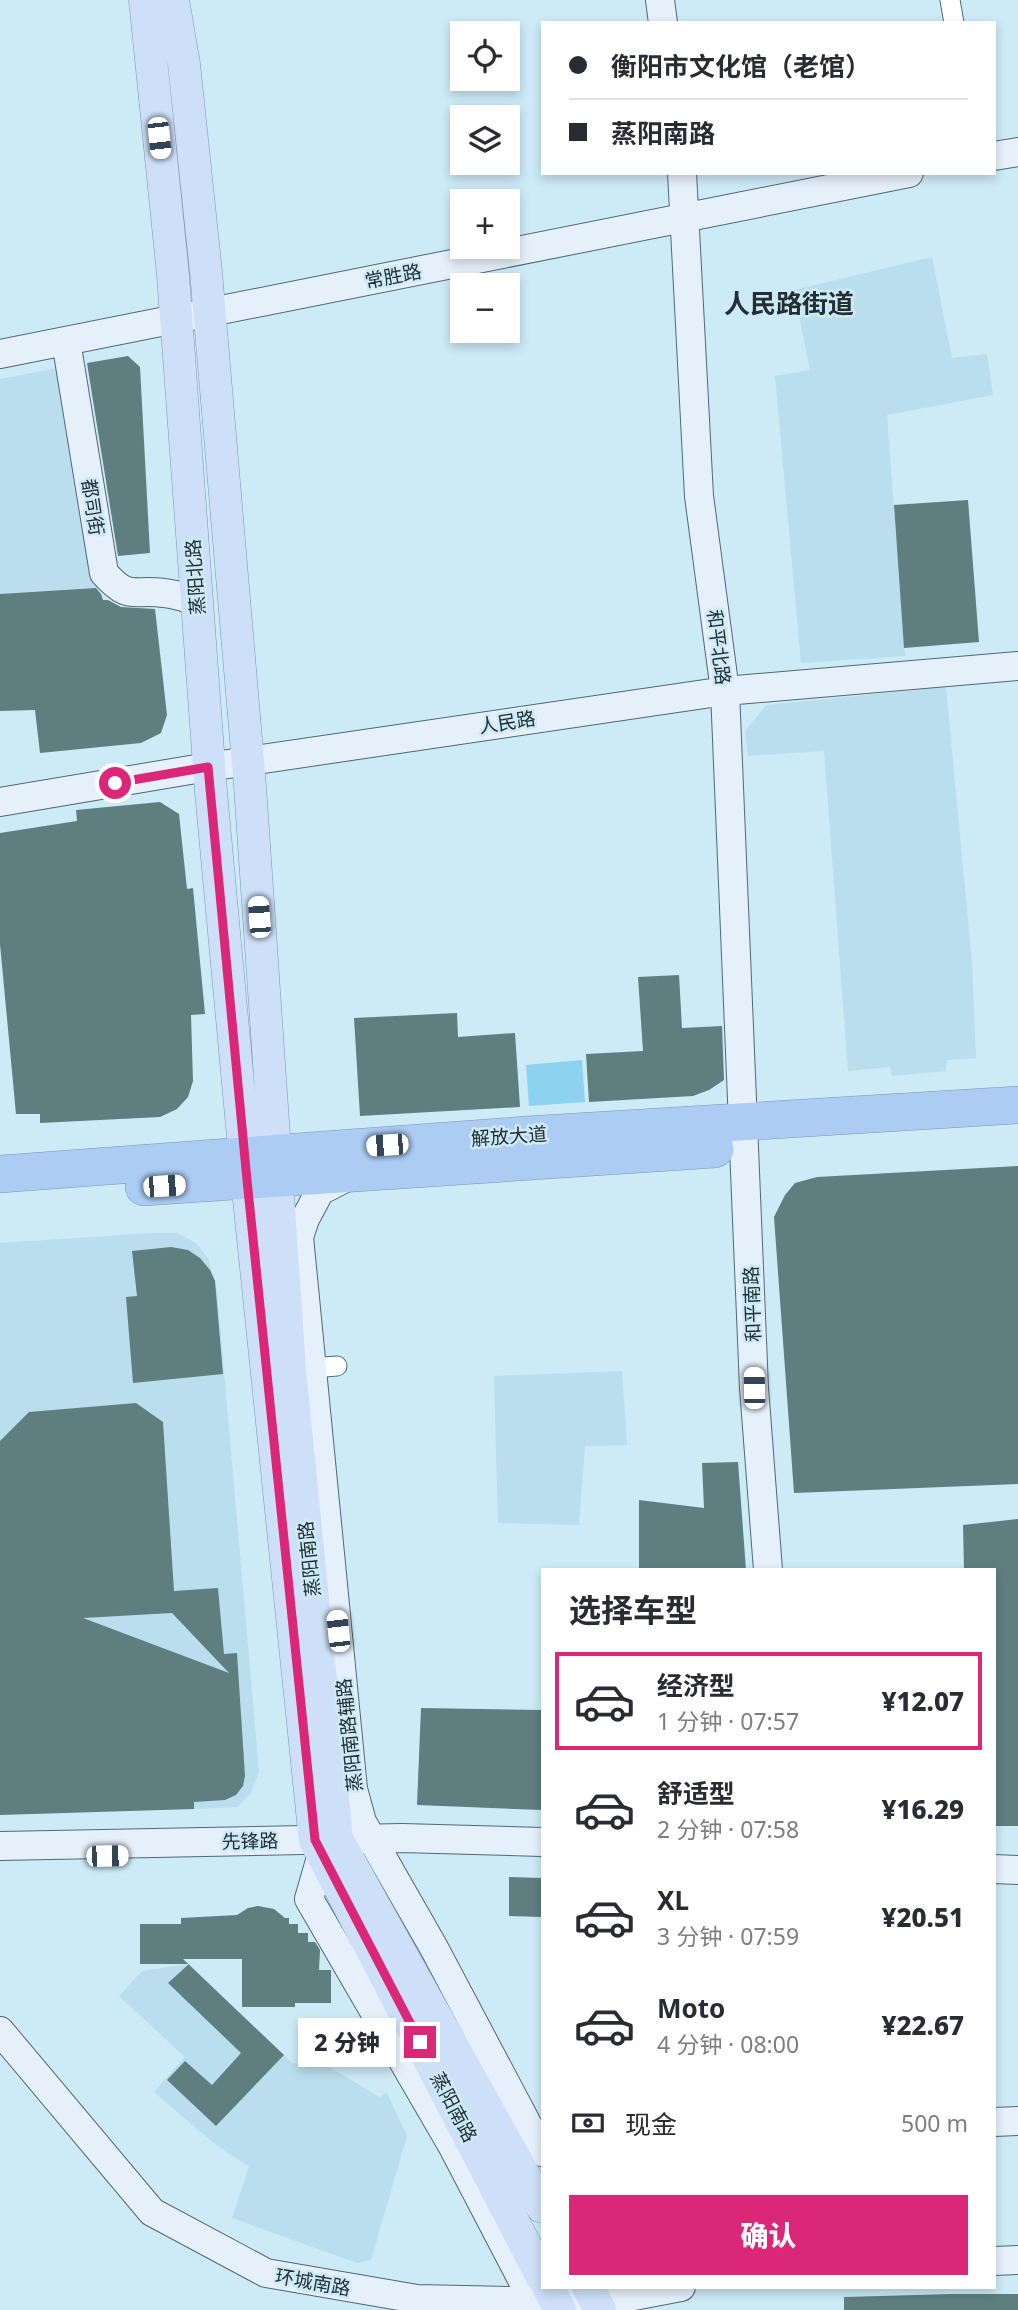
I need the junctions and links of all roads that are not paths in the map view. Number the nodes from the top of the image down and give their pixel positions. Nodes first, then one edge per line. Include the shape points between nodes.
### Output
1 (145, 0) edge
2 (173, 0) edge
3 (660, 0) edge
4 (950, 0) edge
5 (663, 21) edge
6 (954, 21) edge
7 (1018, 152) edge
8 (996, 156) edge
9 (682, 175) edge
10 (899, 175) edge
11 (684, 218) junction
12 (209, 312) junction
13 (177, 319) junction
14 (66, 341) junction
15 (0, 354) edge
16 (197, 601) junction
17 (1018, 666) edge
18 (725, 691) junction
19 (248, 762) junction
20 (208, 767) junction
21 (0, 803) edge
22 (1018, 1105) edge
23 (1018, 1128) edge
24 (744, 1134) junction
25 (261, 1166) junction
26 (354, 1173) junction
27 (0, 1174) edge
28 (0, 1197) edge
29 (313, 1368) junction
30 (768, 1568) edge
31 (541, 1842) edge
32 (0, 1846) edge
33 (345, 1846) junction
34 (996, 1853) edge
35 (1018, 1853) edge
36 (541, 1857) edge
37 (0, 1858) edge
38 (996, 1869) edge
39 (1018, 1870) edge
40 (0, 2031) edge
41 (1018, 2121) edge
42 (996, 2122) edge
43 (541, 2150) edge
44 (541, 2205) edge
45 (1018, 2260) edge
46 (996, 2261) edge
47 (541, 2288) edge
48 (668, 2289) edge
49 (546, 2299) edge
50 (597, 2300) edge

1 - 13 main road, 蒸阳北路
2 - 12 main road, 蒸阳北路 via 184,64
3 - 5 street
4 - 6 street
7 - 8 street
9 - 11 street, 和平北路
10 - 11 street, 常胜路
11 - 12 street, 常胜路
11 - 18 street, 和平北路 via 699,496
12 - 13 street, 常胜路
12 - 19 main road, 蒸阳北路
13 - 14 street, 常胜路
13 - 16 main road, 蒸阳北路
14 - 15 street, 常胜路
14 - 16 street, 都司街 via 104,573 118,588 136,594 163,592
16 - 20 main road, 蒸阳北路
17 - 18 street, 人民路
18 - 19 street, 人民路
18 - 24 street, 和平北路
19 - 20 street, 人民路
19 - 25 main road, 蒸阳北路
20 - 21 street, 人民路
20 - 25 main road, 蒸阳北路
22 - 24 highway, 解放大道
23 - 24 highway, 解放大道
24 - 25 highway, 解放大道
24 - 26 highway, 解放大道
24 - 30 street, 和平南路 via 754,1388
25 - 26 highway, 解放大道
25 - 27 highway, 解放大道
25 - 28 highway, 解放大道
25 - 29 main road, 蒸阳南路
25 - 33 main road, 蒸阳南路
26 - 29 street via 320,1191 299,1237
29 - 33 main road, 蒸阳南路
31 - 33 street, 先锋路
32 - 33 street, 先锋路
33 - 36 street, 先锋路
33 - 37 street, 先锋路
33 - 43 street via 434,1948
33 - 44 main road, 蒸阳南路
33 - 47 main road, 蒸阳南路
34 - 35 street
38 - 39 street
40 - 49 street, 环城南路 via 152,2213 266,2273 417,2299
41 - 42 street
45 - 46 street
48 - 50 street, 环城南路
49 - 50 street, 环城南路

